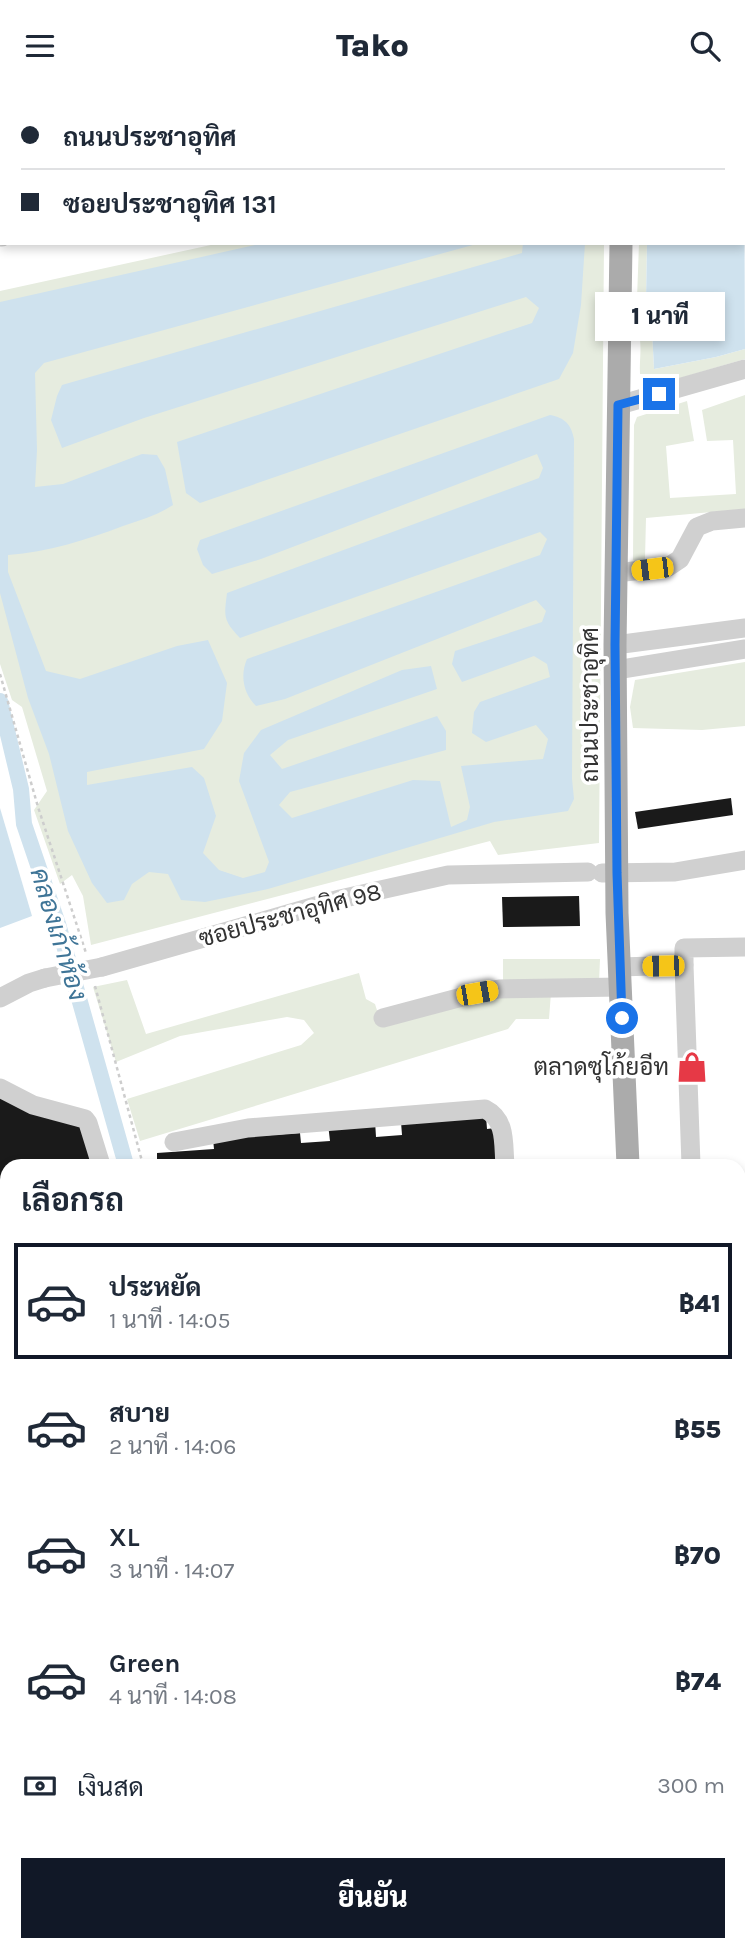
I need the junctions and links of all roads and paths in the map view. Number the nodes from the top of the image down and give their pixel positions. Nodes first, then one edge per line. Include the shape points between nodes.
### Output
1 (621, 245) edge
2 (745, 369) edge
3 (618, 405) junction
4 (745, 518) edge
5 (616, 573) junction
6 (745, 628) edge
7 (615, 645) junction
8 (745, 649) edge
9 (616, 670) junction
10 (0, 674) edge
11 (745, 859) edge
12 (602, 872) junction
13 (745, 947) edge
14 (684, 965) junction
15 (94, 968) junction
16 (620, 977) junction
17 (0, 998) edge
18 (383, 1018) dead end
19 (0, 1088) edge
20 (174, 1142) dead end
21 (99, 1159) edge
22 (142, 1159) edge
23 (504, 1159) edge
24 (628, 1159) edge
25 (691, 1159) edge

1 - 3 main road, ถนนประชาอุทิศ
2 - 3 street
3 - 5 main road, ถนนประชาอุทิศ
4 - 5 street via 712,520 697,527 680,559 668,567
5 - 7 main road, ถนนประชาอุทิศ
6 - 7 street
7 - 9 main road, ถนนประชาอุทิศ
8 - 9 street
9 - 12 main road, ถนนประชาอุทิศ
10 - 15 path via 38,807
11 - 12 street, ซอยประชาอุทิศ 98 via 675,872
12 - 15 street, ซอยประชาอุทิศ 98 via 448,875 340,898
12 - 16 main road, ถนนประชาอุทิศ
13 - 14 street via 684,948
14 - 16 street
14 - 25 street
15 - 17 street, ซอยประชาอุทิศ 98, bridge via 29,983
15 - 22 path
16 - 18 street via 499,989
16 - 24 main road, ถนนประชาอุทิศ
19 - 21 street via 33,1105 85,1119
20 - 23 street via 248,1128 485,1109 501,1124

